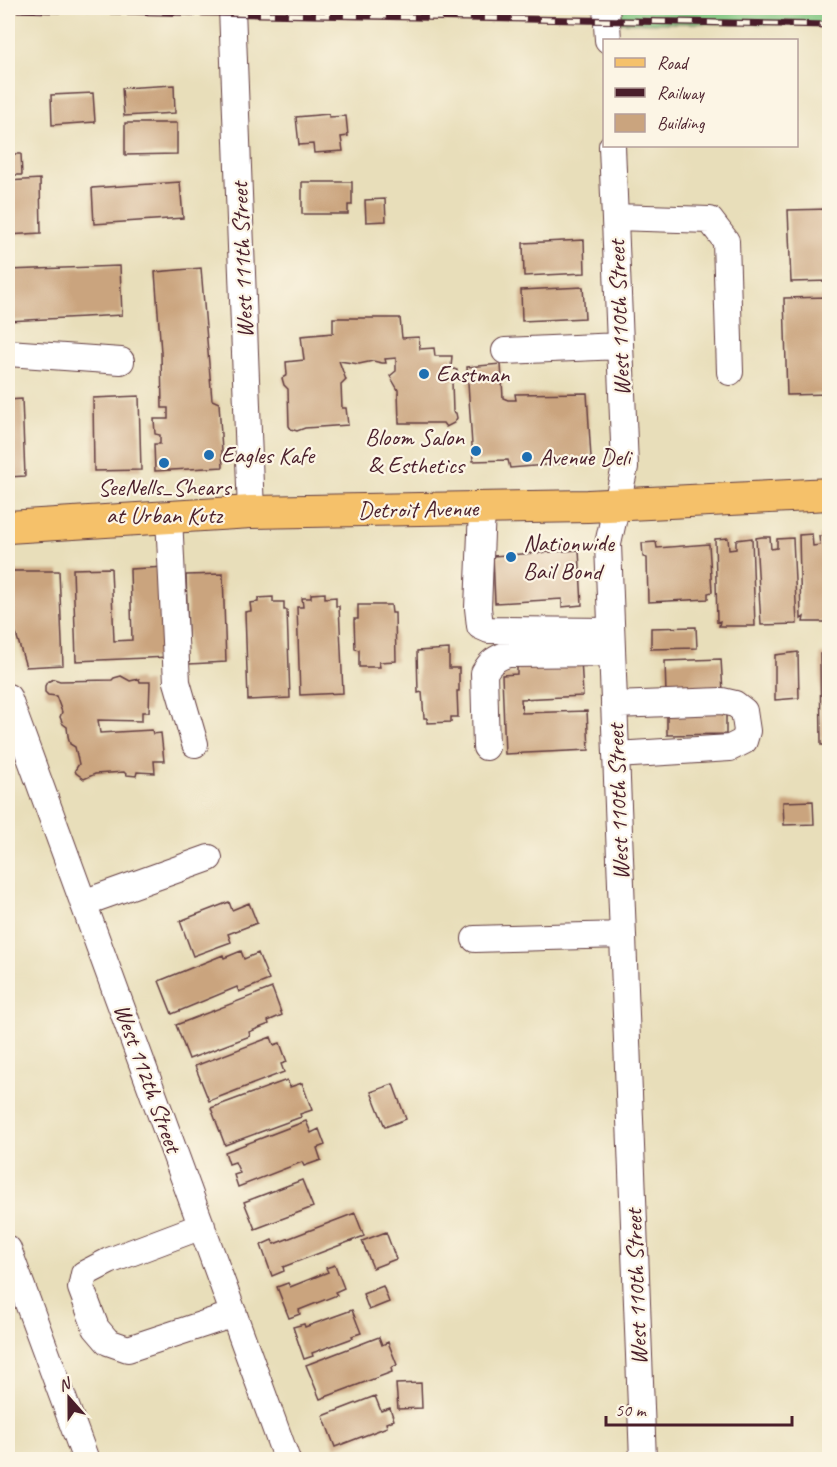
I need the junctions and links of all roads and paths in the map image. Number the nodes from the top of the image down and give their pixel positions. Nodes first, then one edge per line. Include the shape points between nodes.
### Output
1 (232, 8) edge
2 (606, 8) edge
3 (608, 39) edge
4 (612, 147) edge
5 (615, 217) junction
6 (620, 346) junction
7 (505, 351) dead end
8 (8, 352) edge
9 (122, 361) dead end
10 (730, 372) dead end
11 (830, 494) edge
12 (618, 504) junction
13 (482, 508) junction
14 (251, 512) junction
15 (169, 517) junction
16 (8, 527) edge
17 (612, 642) junction
18 (614, 705) junction
19 (10, 710) edge
20 (195, 744) dead end
21 (486, 747) dead end
22 (616, 755) junction
23 (210, 858) dead end
24 (83, 903) junction
25 (623, 935) junction
26 (475, 939) dead end
27 (202, 1226) junction
28 (8, 1249) edge
29 (234, 1314) junction
30 (86, 1460) edge
31 (287, 1460) edge
32 (643, 1460) edge

1 - 14 street, West 111th Street
2 - 3 street
4 - 5 street, West 110th Street
5 - 6 street, West 110th Street
5 - 10 street via 710,220 726,241
6 - 7 street
6 - 12 street, West 110th Street via 625,467
8 - 9 street
11 - 12 main road, Detroit Avenue
12 - 13 main road, Detroit Avenue
12 - 17 street, West 110th Street via 608,544
13 - 14 main road, Detroit Avenue
13 - 17 street via 480,626
14 - 15 main road, Detroit Avenue
15 - 16 main road, Detroit Avenue
15 - 20 street via 177,682
17 - 18 street, West 110th Street
17 - 21 street via 508,654 495,659 484,673
18 - 22 street, West 110th Street
18 - 22 street via 722,701 744,711 747,730 744,741 730,748
19 - 24 street, West 112th Street
22 - 25 street, West 110th Street
23 - 24 street
24 - 27 street, West 112th Street
25 - 26 street
25 - 32 street, West 110th Street
27 - 29 street, West 112th Street
27 - 29 street via 109,1261 84,1274 81,1288 96,1328 108,1342 128,1349
28 - 30 street
29 - 31 street, West 112th Street

